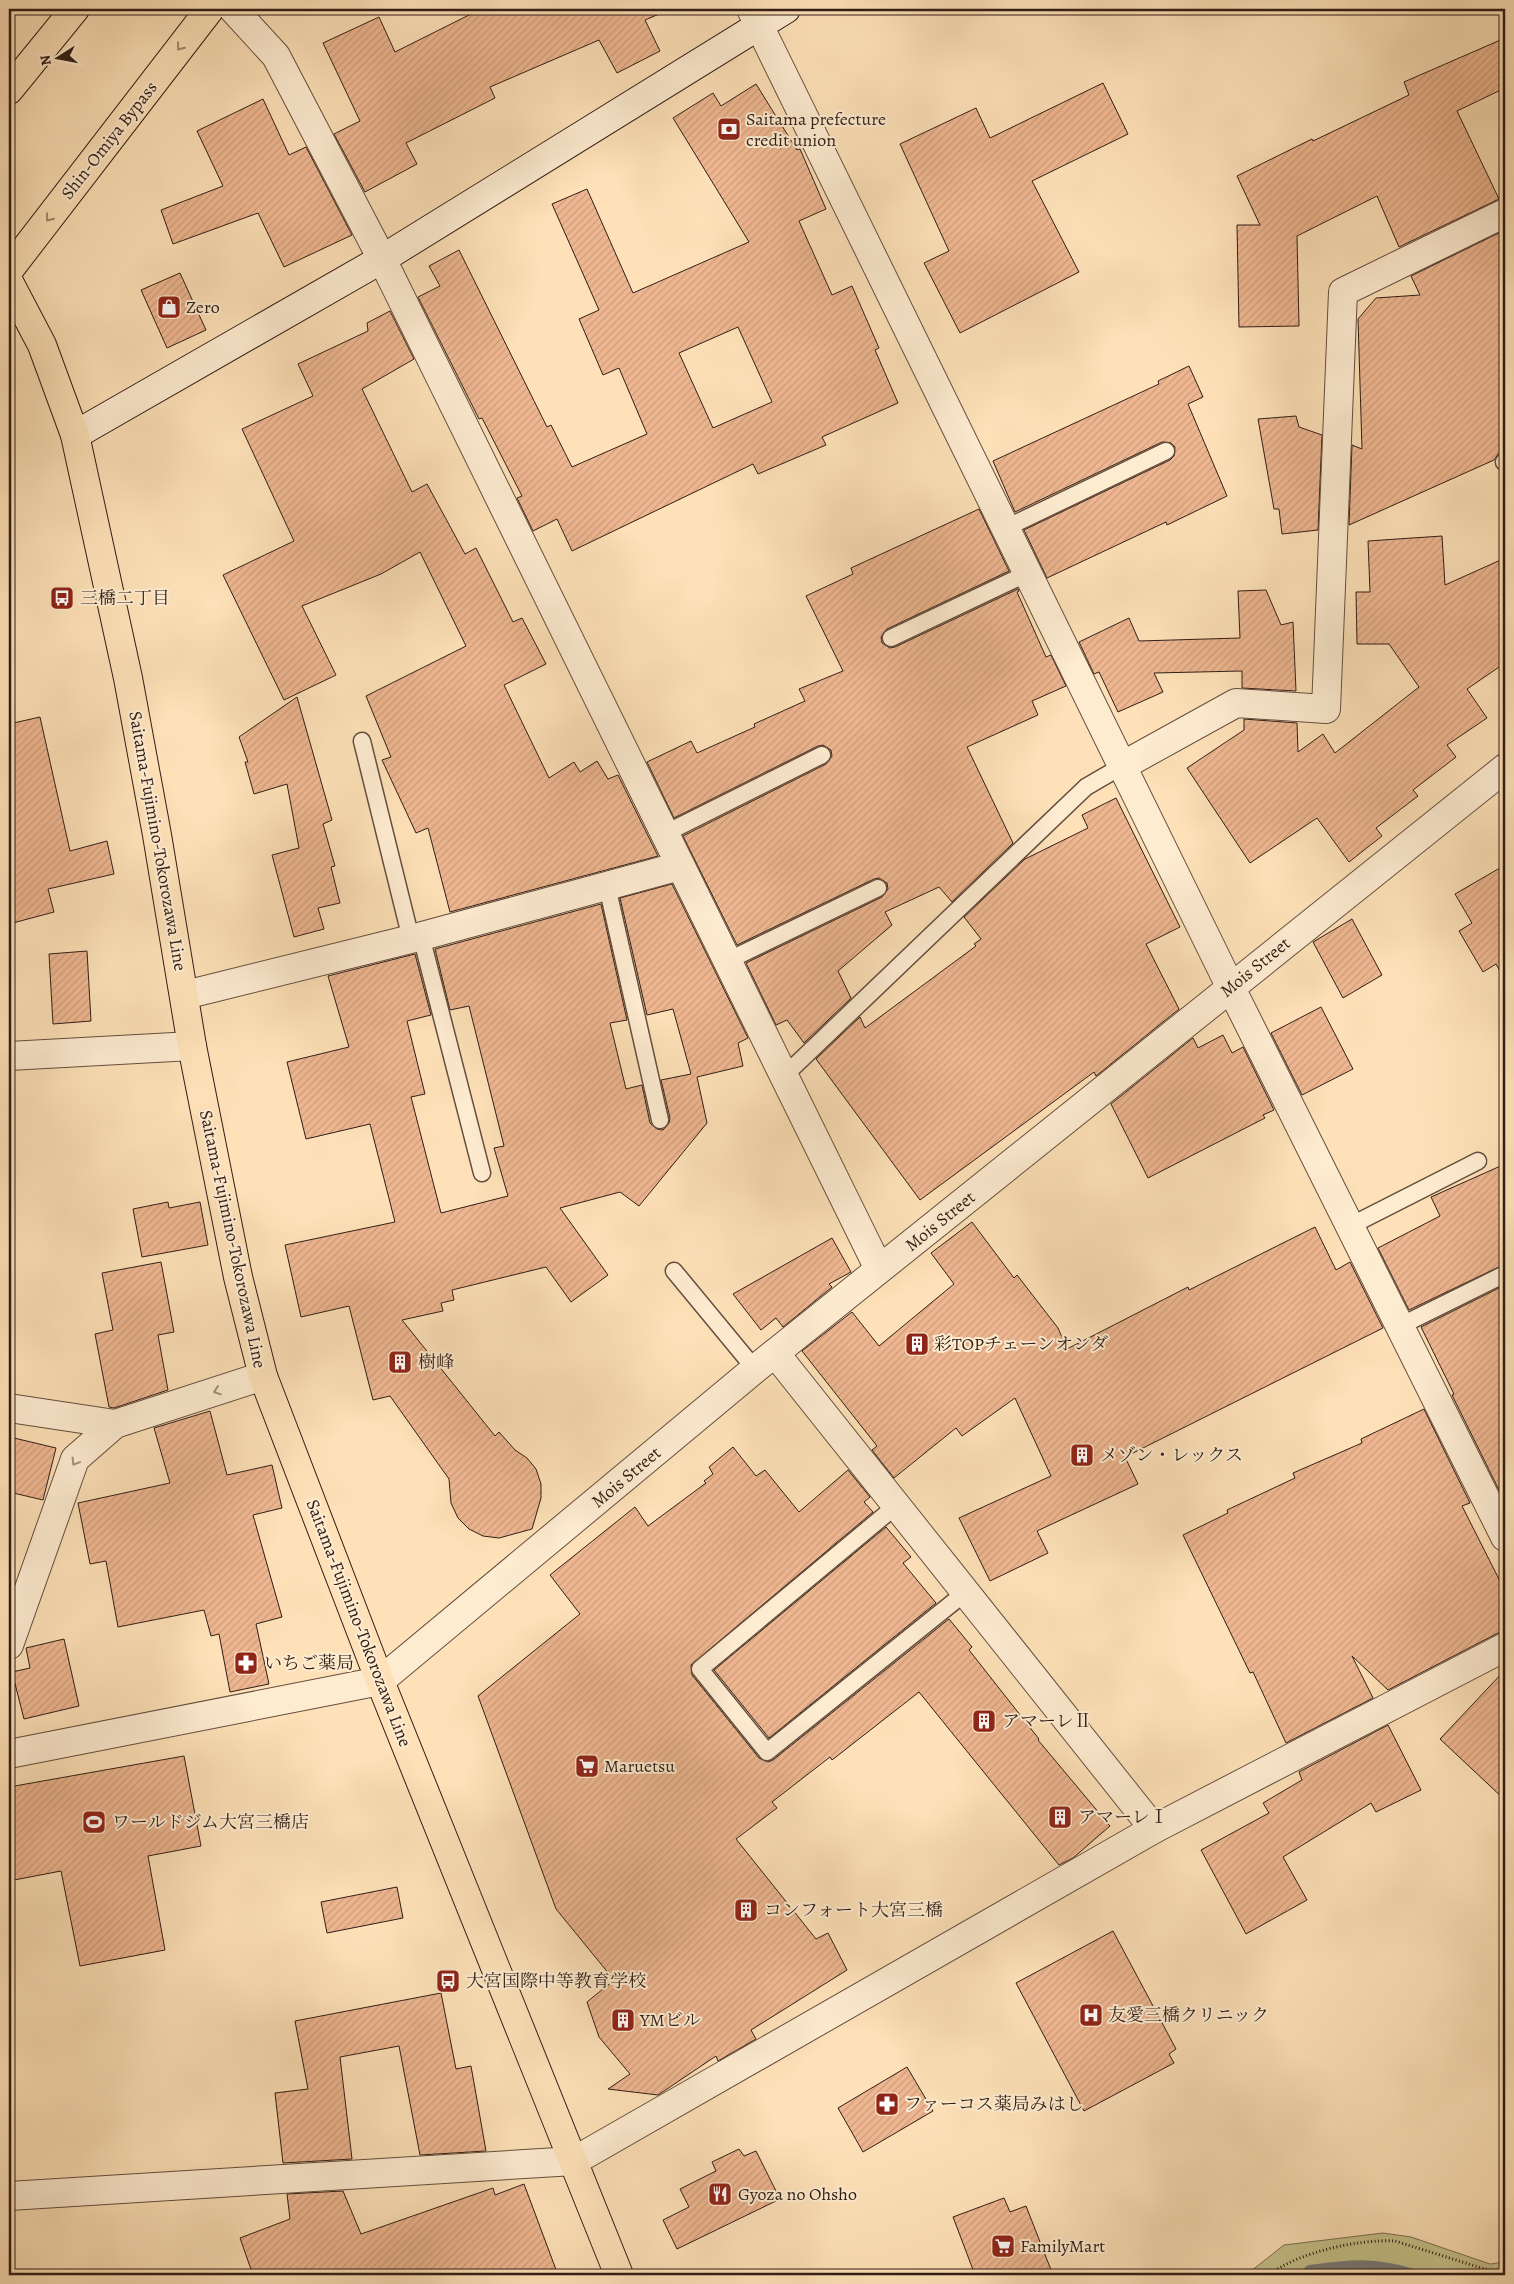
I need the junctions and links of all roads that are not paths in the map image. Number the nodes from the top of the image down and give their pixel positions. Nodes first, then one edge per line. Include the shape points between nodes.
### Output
1 (75, 9) edge
2 (210, 9) edge
3 (233, 9) edge
4 (786, 9) edge
5 (755, 17) edge
6 (9, 90) edge
7 (1505, 213) edge
8 (382, 259) junction
9 (9, 270) edge
10 (9, 282) edge
11 (75, 435) junction
12 (1166, 451) dead end
13 (1006, 528) junction
14 (1028, 573) junction
15 (891, 638) dead end
16 (362, 741) dead end
17 (822, 755) dead end
18 (1122, 766) junction
19 (1505, 768) edge
20 (664, 834) junction
21 (680, 866) junction
22 (606, 886) junction
23 (878, 888) dead end
24 (416, 938) junction
25 (727, 962) junction
26 (1230, 986) junction
27 (185, 995) junction
28 (192, 1046) junction
29 (9, 1056) edge
30 (784, 1076) junction
31 (660, 1120) dead end
32 (1478, 1161) dead end
33 (482, 1173) dead end
34 (1350, 1226) junction
35 (879, 1269) junction
36 (674, 1271) dead end
37 (1505, 1274) edge
38 (1400, 1326) junction
39 (765, 1361) junction
40 (263, 1376) junction
41 (9, 1408) edge
42 (114, 1424) junction
43 (896, 1506) junction
44 (1505, 1536) edge
45 (966, 1592) junction
46 (9, 1645) edge
47 (1505, 1647) edge
48 (380, 1681) junction
49 (9, 1754) edge
50 (1154, 1829) junction
51 (574, 2161) junction
52 (9, 2196) edge
53 (619, 2275) edge

1 - 6 main road
2 -> 9 main road, Shin-Omiya Bypass
3 - 8 street via 276,56
4 - 5 street
5 - 8 street
5 - 13 street
7 - 18 street via 1343,292 1326,709 1236,703
8 - 11 street
8 - 20 street
10 - 11 main road, Saitama-Fujimino-Tokorozawa Line via 42,346
11 - 27 main road, Saitama-Fujimino-Tokorozawa Line via 128,678
12 - 13 lane
13 - 14 street
14 - 15 lane
14 - 18 street
16 - 24 lane
17 - 20 lane
18 - 26 street
18 - 30 lane via 1086,787
19 - 26 street, Mois Street
20 - 21 street
21 - 22 street
21 - 25 street
22 - 24 street
22 - 31 lane
23 - 25 lane
24 - 27 street
24 - 33 lane
25 - 30 street
26 - 34 street
26 - 35 street, Mois Street
27 - 28 main road, Saitama-Fujimino-Tokorozawa Line
28 - 29 street
28 - 40 main road, Saitama-Fujimino-Tokorozawa Line via 238,1277
30 - 35 street
32 - 34 lane
34 - 38 street
35 - 39 street, Mois Street
36 - 39 lane
37 - 38 lane
38 - 44 street
39 - 43 street
39 - 48 street, Mois Street
40 -> 42 street
40 - 48 main road, Saitama-Fujimino-Tokorozawa Line
41 - 42 street
42 -> 46 street via 75,1459
43 - 45 street
43 - 45 lane via 700,1669 748,1729 767,1752
45 - 50 street
47 - 50 street
48 - 49 street
48 - 51 main road, Saitama-Fujimino-Tokorozawa Line
50 - 51 street
51 - 52 street
51 - 53 main road, Saitama-Fujimino-Tokorozawa Line

